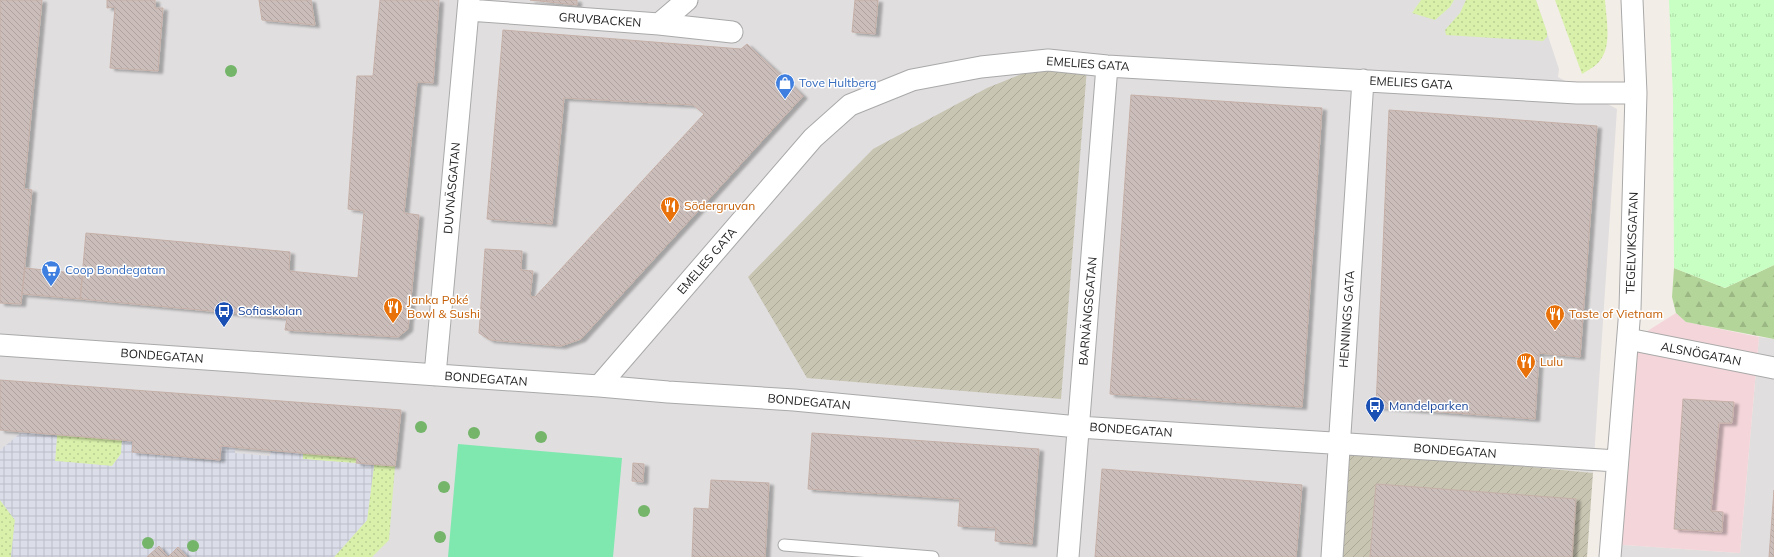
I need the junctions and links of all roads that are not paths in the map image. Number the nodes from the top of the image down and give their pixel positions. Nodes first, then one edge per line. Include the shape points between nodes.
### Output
1 (687, 0) edge
2 (1632, 0) edge
3 (468, 5) edge
4 (660, 24) junction
5 (732, 32) dead end
6 (1107, 66) junction
7 (1363, 80) junction
8 (1636, 93) junction
9 (1628, 340) junction
10 (0, 345) edge
11 (1774, 368) edge
12 (435, 376) junction
13 (599, 386) junction
14 (1078, 427) junction
15 (1339, 443) junction
16 (1617, 461) junction
17 (784, 545) dead end
18 (932, 557) edge
19 (1068, 557) edge
20 (1332, 557) edge
21 (1610, 557) edge

1 - 4 street
2 - 8 street, TEGELVIKSGATAN
3 - 4 street, GRUVBACKEN
3 - 12 street, DUVNÄSGATAN
4 - 5 street, GRUVBACKEN
6 - 7 street, EMELIES GATA
6 - 13 street, EMELIES GATA via 1048,60 981,68 912,80 850,104 813,138
6 - 14 street, BARNÄNGSGATAN
7 - 8 street, EMELIES GATA via 1577,93
7 - 15 street, HENNINGS GATA
8 - 9 street, TEGELVIKSGATAN
9 - 11 street, ALSNÖGATAN
9 - 16 street, TEGELVIKSGATAN
10 - 12 street, BONDEGATAN
12 - 13 street, BONDEGATAN
13 - 14 street, BONDEGATAN via 794,400
14 - 15 street, BONDEGATAN
14 - 19 street, BARNÄNGSGATAN
15 - 16 street, BONDEGATAN
15 - 20 street, HENNINGS GATA
16 - 21 street, TEGELVIKSGATAN
17 - 18 lane

